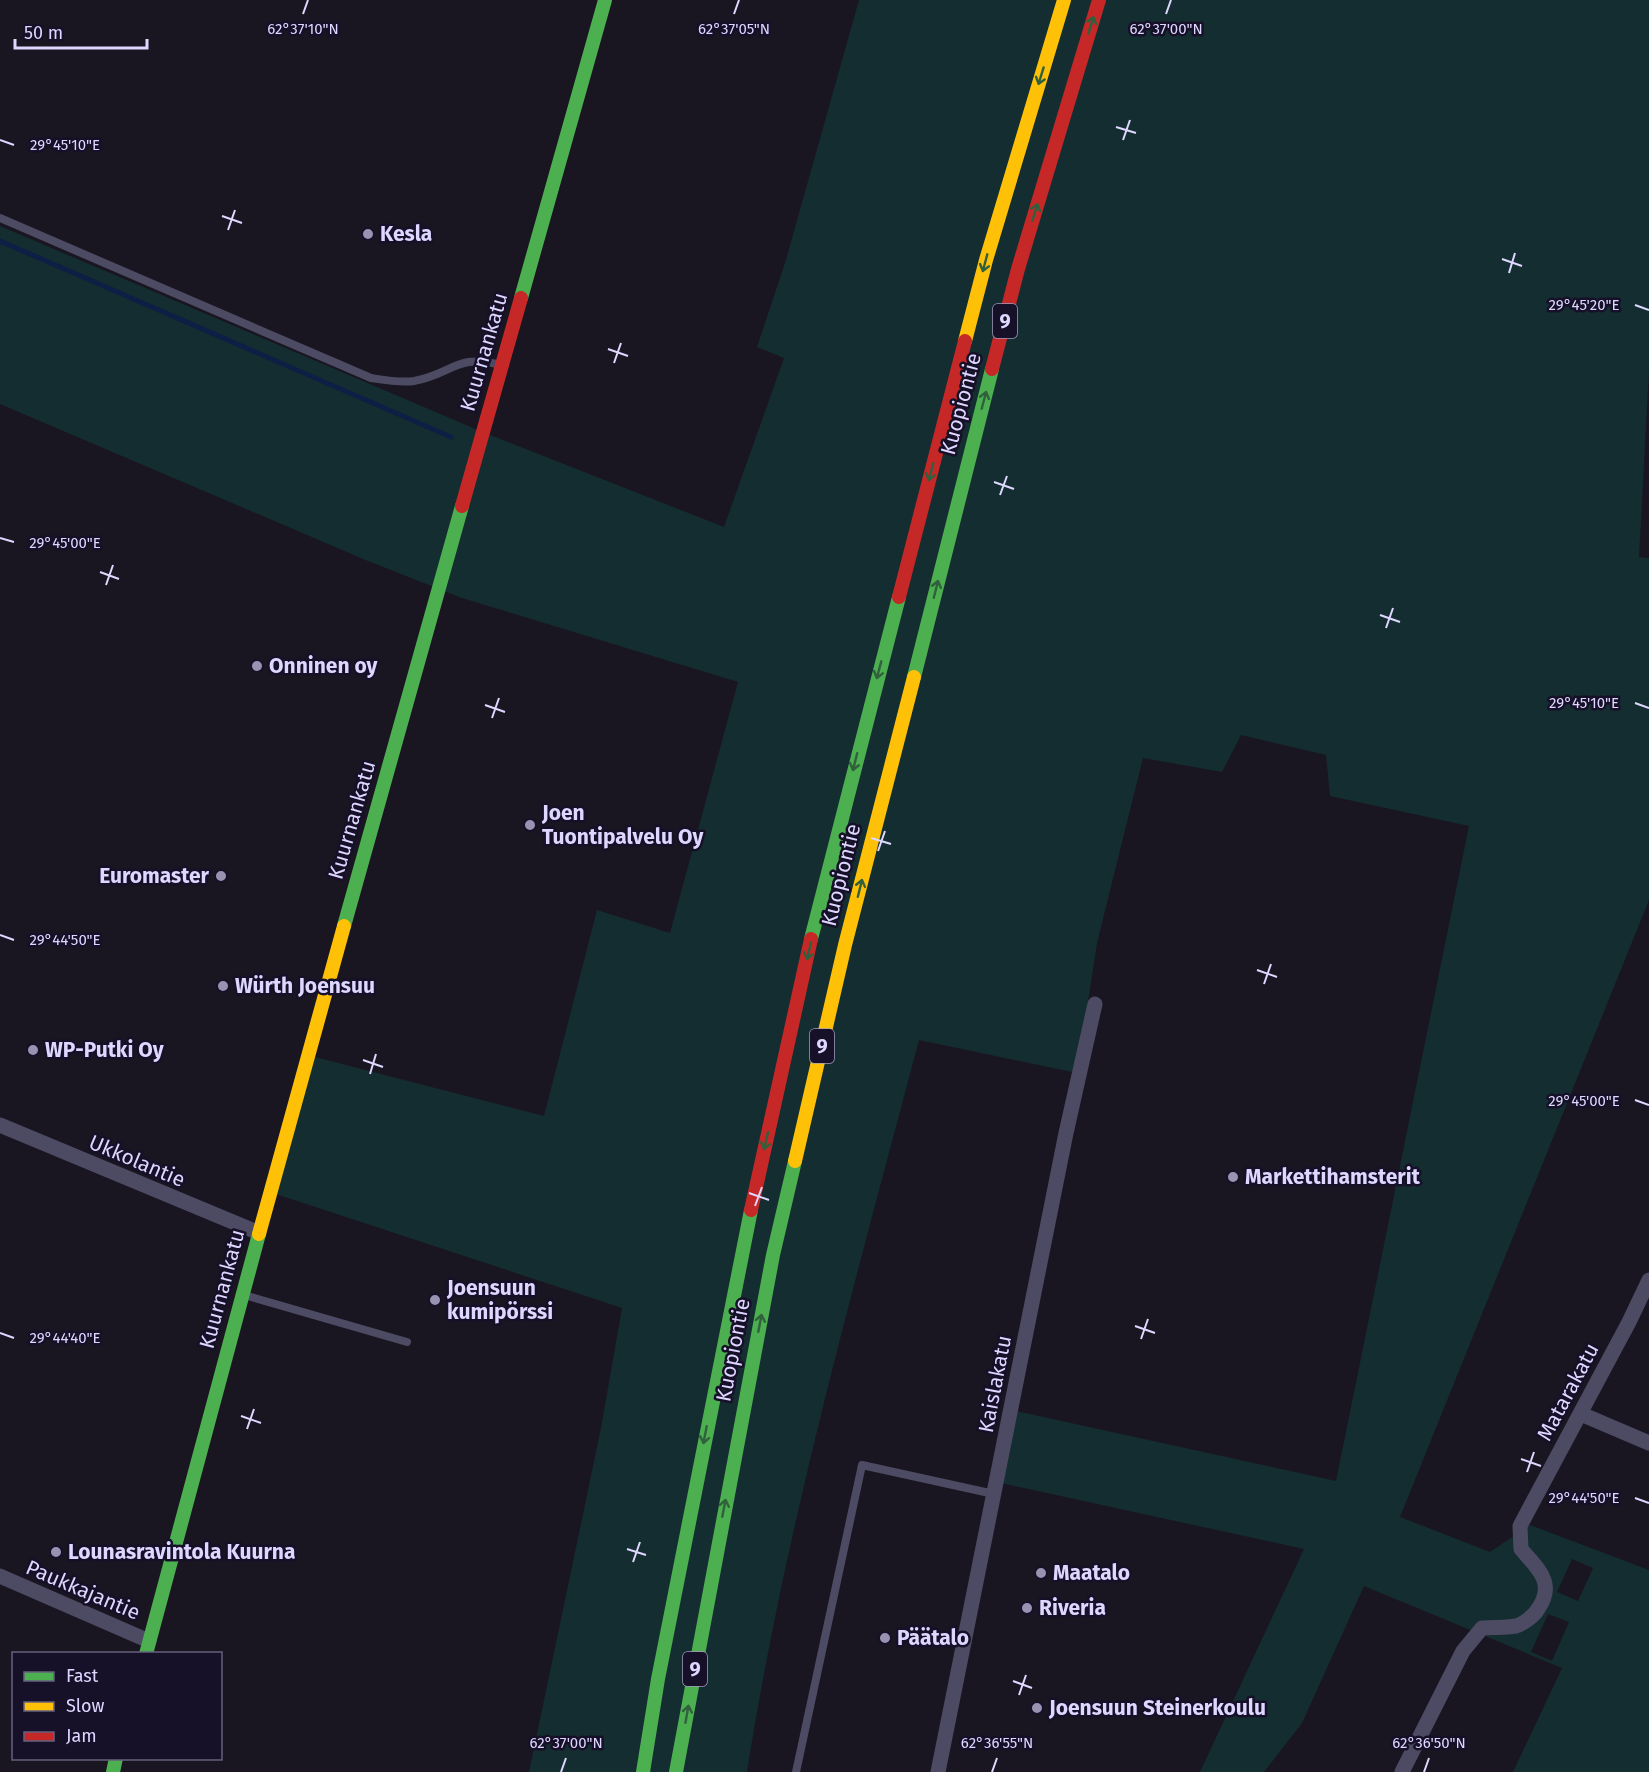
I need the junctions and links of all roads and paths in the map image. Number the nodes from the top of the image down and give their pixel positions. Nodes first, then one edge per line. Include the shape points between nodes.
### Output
1 (605, 0) edge
2 (1064, 0) edge
3 (1099, 0) edge
4 (0, 218) edge
5 (502, 365) junction
6 (1095, 1004) dead end
7 (0, 1125) edge
8 (259, 1233) junction
9 (1649, 1280) edge
10 (242, 1295) junction
11 (407, 1342) dead end
12 (1581, 1413) junction
13 (1649, 1443) edge
14 (994, 1494) junction
15 (0, 1576) edge
16 (147, 1647) edge
17 (643, 1772) edge
18 (676, 1772) edge
19 (796, 1772) edge
20 (938, 1772) edge
21 (1402, 1772) edge

1 - 5 main road, Kuurnankatu
2 -> 17 main road, Kuopiontie / 9 via 986,260 809,951 742,1249
18 -> 3 main road, Kuopiontie / 9 via 774,1255 845,945 1018,269
4 - 5 lane via 371,378 413,381 466,360
5 - 8 main road, Kuurnankatu
6 - 14 street, Kaislakatu
7 - 8 street, Ukkolantie
8 - 10 main road, Kuurnankatu
9 - 12 street, Matarakatu
10 - 11 lane
10 - 16 main road, Kuurnankatu
12 - 13 street
12 - 21 street, Matarakatu via 1520,1526 1521,1549 1539,1570 1547,1598 1536,1613 1517,1626 1482,1628 1463,1651
14 - 19 lane via 862,1465
14 - 20 street, Kaislakatu
15 - 16 street, Paukkajantie

